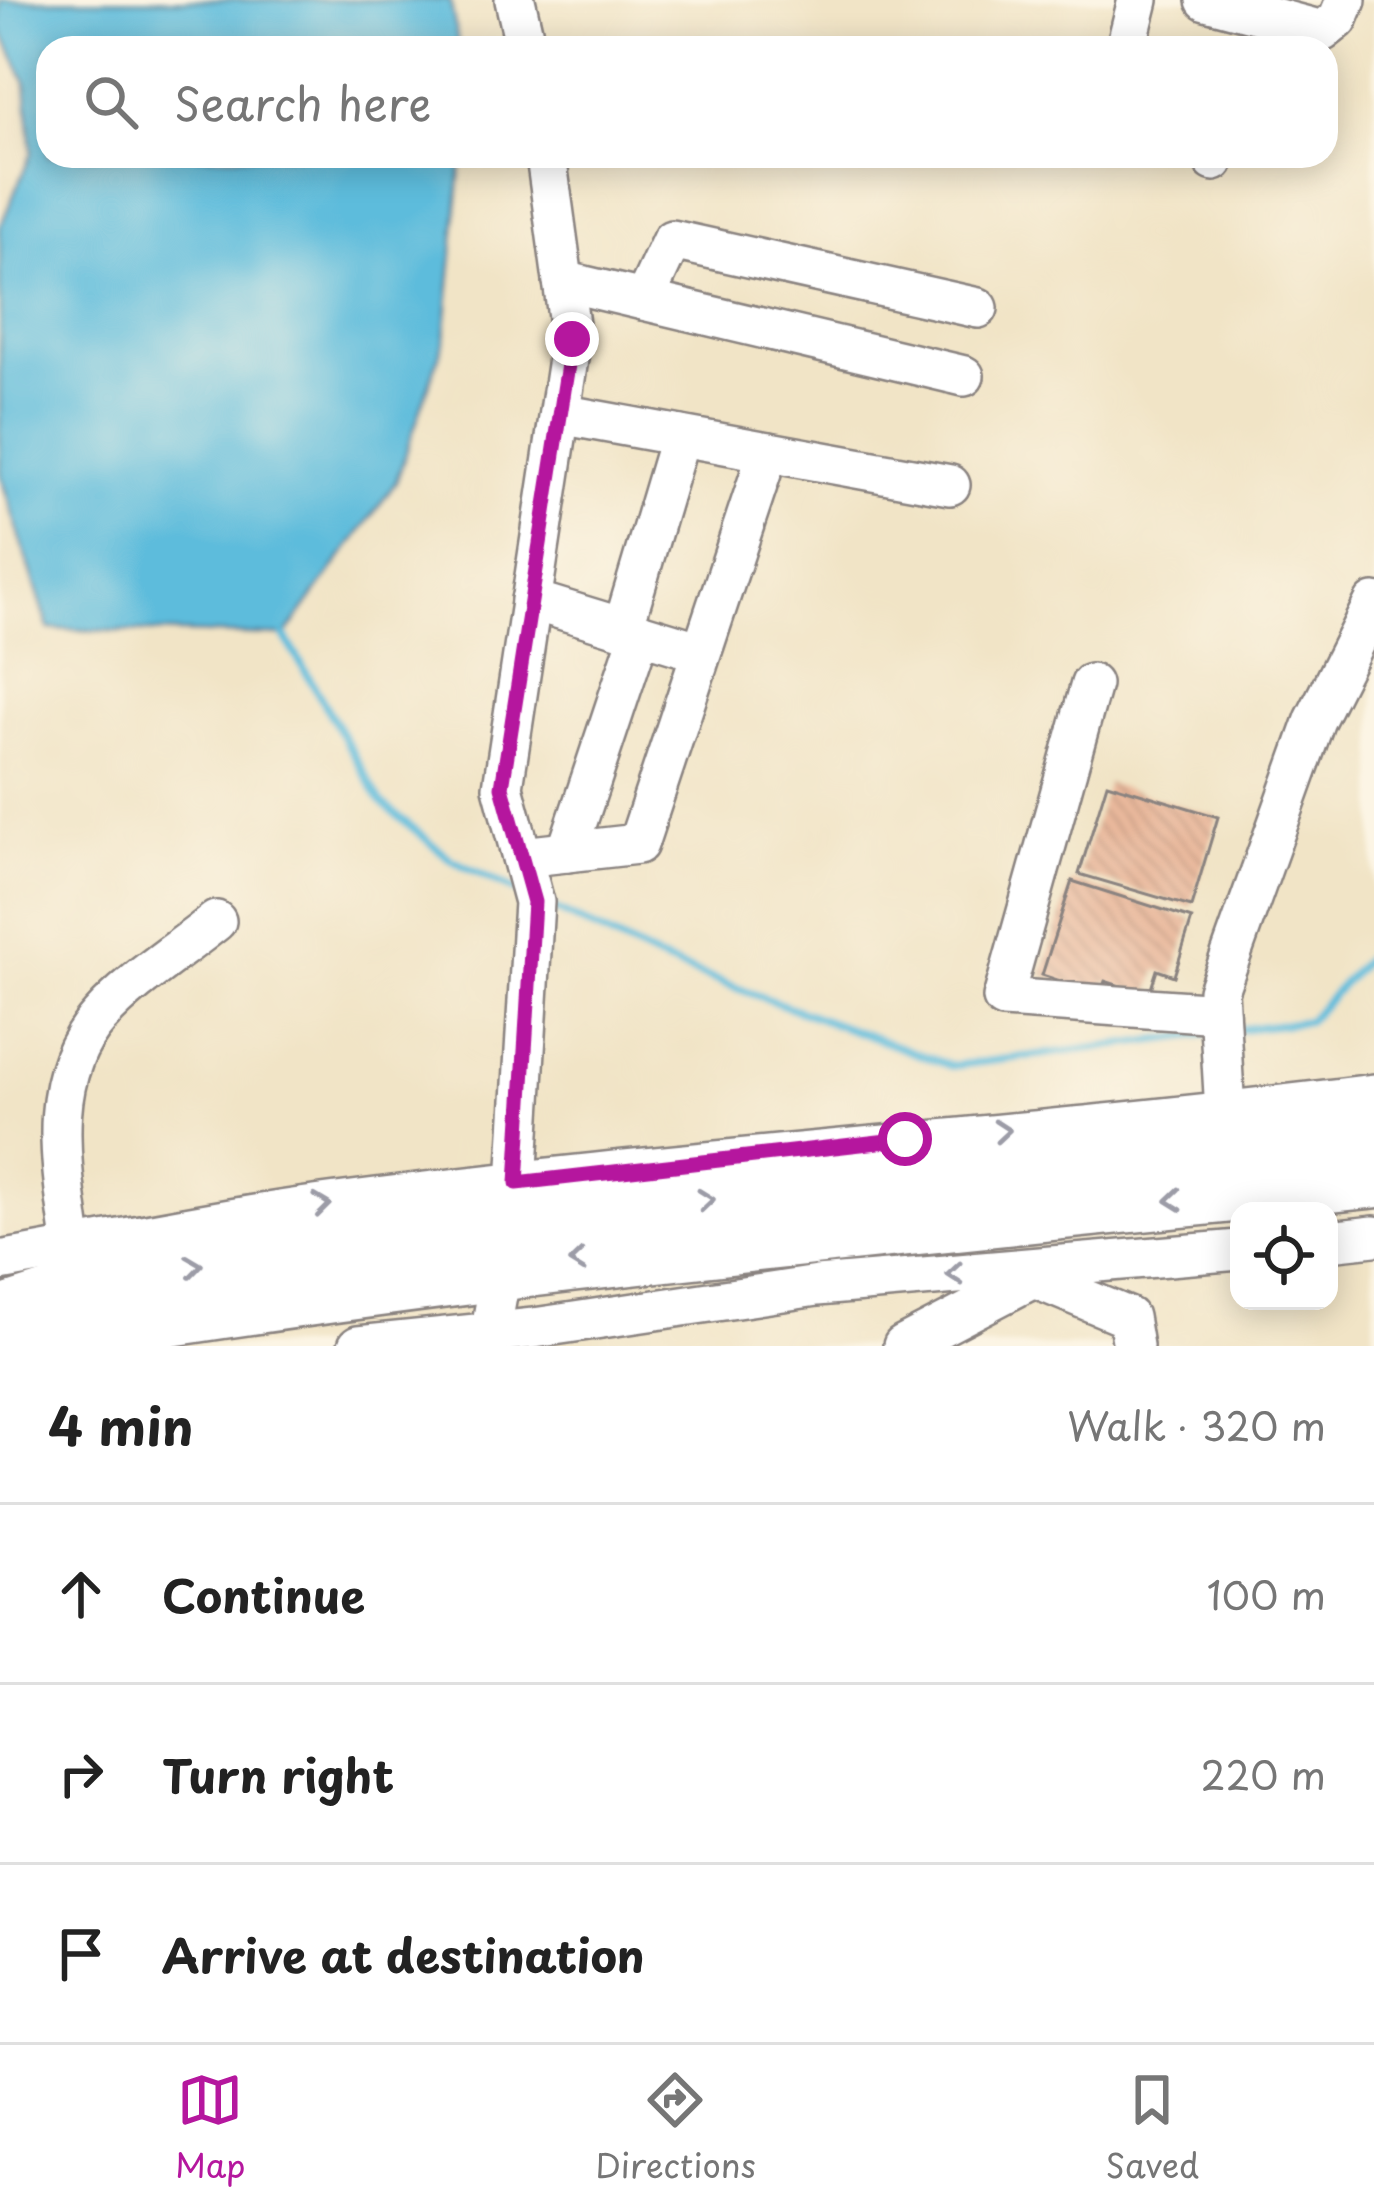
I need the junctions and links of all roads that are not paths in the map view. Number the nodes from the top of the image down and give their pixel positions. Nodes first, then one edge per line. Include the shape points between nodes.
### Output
1 (515, 0) edge
2 (1138, 0) edge
3 (1346, 0) edge
4 (1229, 13) edge
5 (523, 36) edge
6 (1129, 36) edge
7 (548, 168) edge
8 (563, 281) junction
9 (644, 300) junction
10 (977, 308) dead end
11 (964, 376) dead end
12 (560, 414) junction
13 (680, 436) junction
14 (768, 452) junction
15 (950, 485) dead end
16 (531, 600) junction
17 (1374, 603) edge
18 (632, 631) junction
19 (701, 652) junction
20 (1091, 684) dead end
21 (567, 852) junction
22 (528, 879) junction
23 (216, 921) dead end
24 (1219, 1013) junction
25 (1374, 1094) edge
26 (1225, 1112) junction
27 (1374, 1133) edge
28 (1374, 1179) edge
29 (509, 1225) junction
30 (1374, 1236) edge
31 (1338, 1240) edge
32 (73, 1249) junction
33 (1230, 1251) edge
34 (0, 1262) edge
35 (1046, 1272) junction
36 (0, 1316) edge
37 (489, 1339) edge
38 (7, 1346) edge
39 (358, 1346) edge
40 (903, 1346) edge
41 (1133, 1346) edge

1 - 5 street
2 - 6 street
3 - 4 street via 1323,31
7 - 8 street
8 - 9 street
8 - 12 street via 572,339
9 - 10 street via 672,240
9 - 11 street
12 - 13 street
12 - 16 street
13 - 14 street
13 - 18 street
14 - 15 street
14 - 19 street
16 - 18 street
16 - 22 street via 502,787
17 - 24 street via 1315,720 1218,991
18 - 19 street
18 - 21 street
19 - 21 street via 638,844
20 - 24 street via 1003,998
21 - 22 street
22 - 29 street
23 - 32 street via 100,1015 84,1040 64,1093 59,1142
24 - 26 street
25 - 26 street
29 -> 26 street via 905,1139
29 -> 27 highway
28 -> 29 highway
32 -> 29 street via 310,1207
36 -> 29 highway via 125,1276
29 - 37 street
29 - 38 highway via 185,1313
30 - 31 street
32 - 34 street
33 - 35 street
35 -> 37 street via 817,1286
35 - 40 street
35 - 41 street via 1128,1317
37 - 39 street

